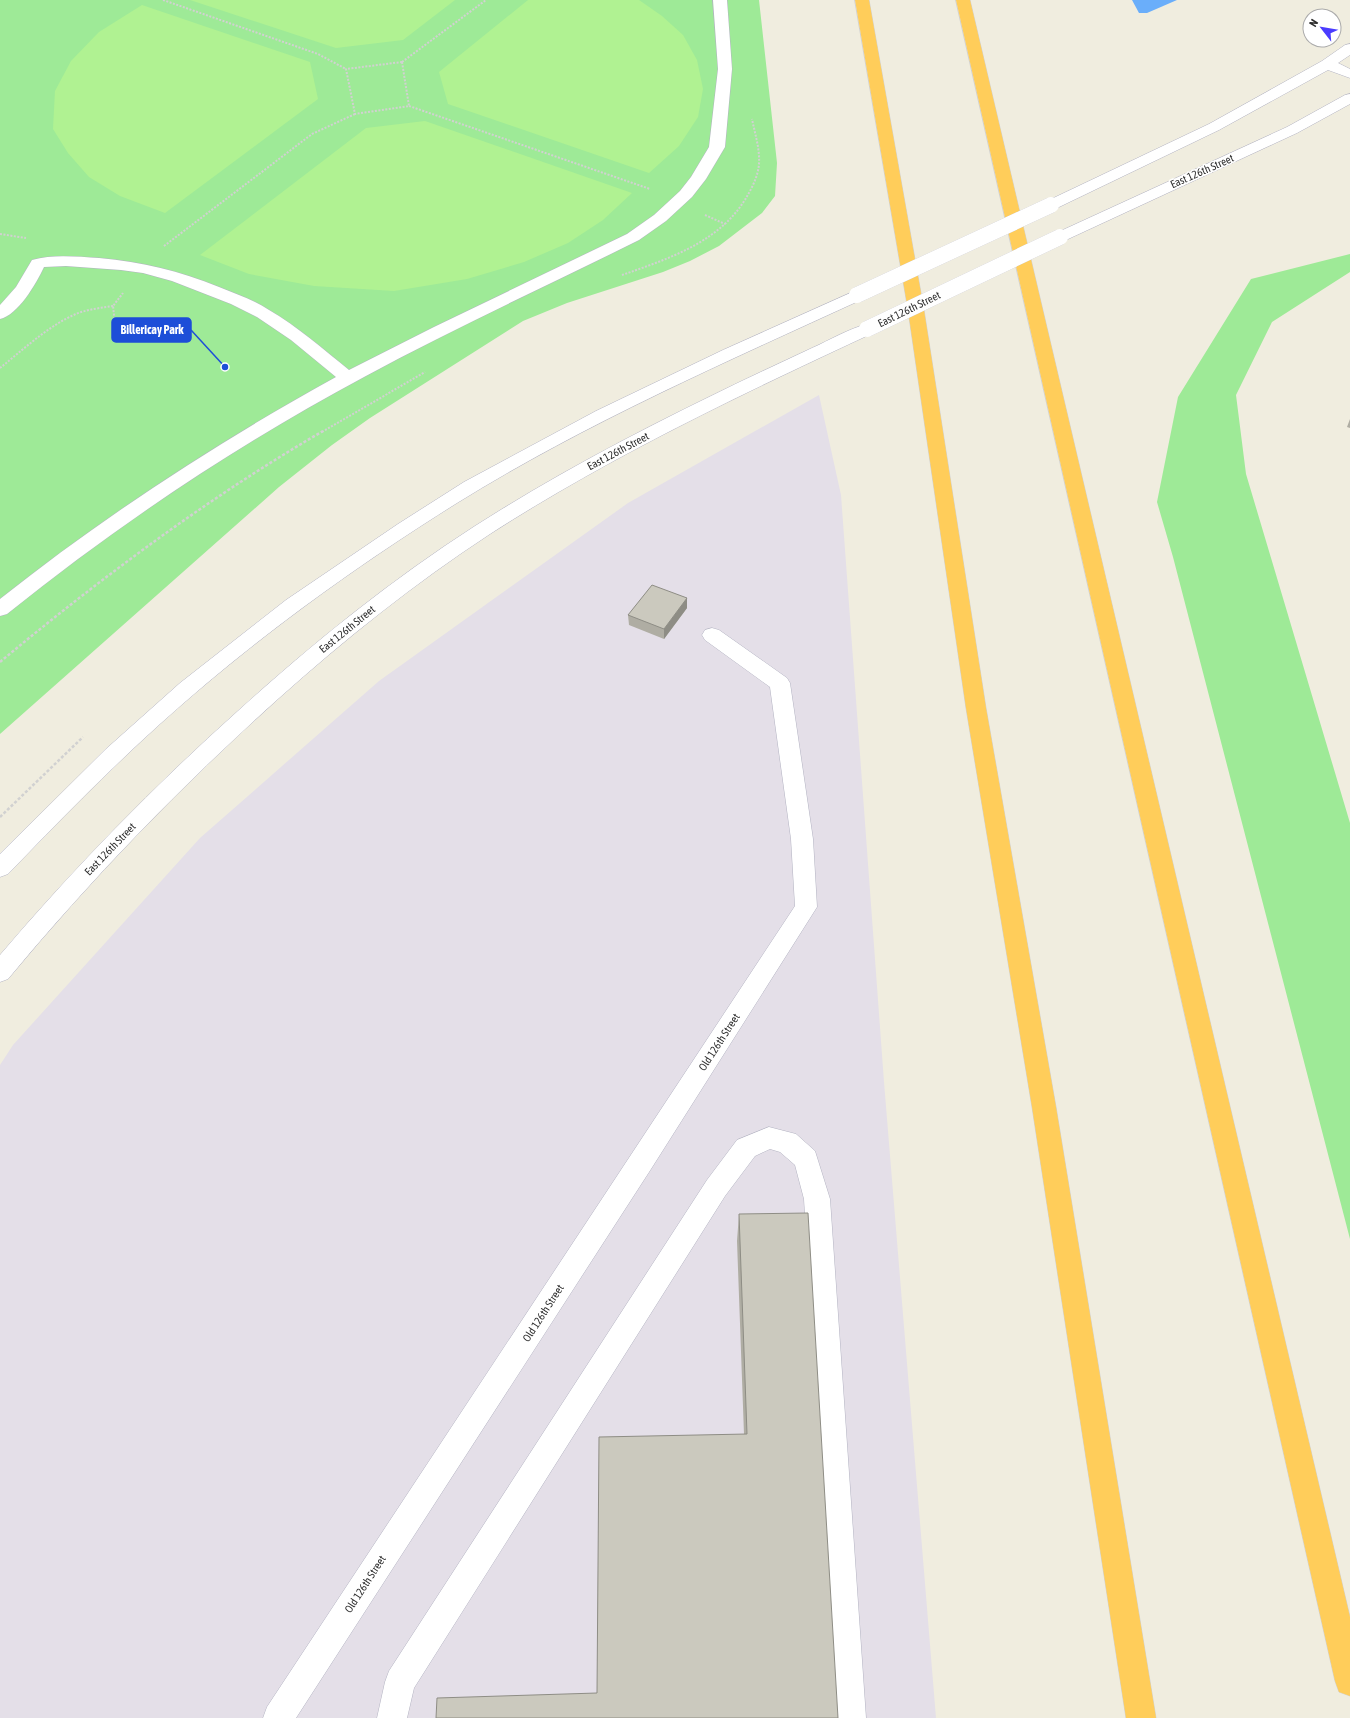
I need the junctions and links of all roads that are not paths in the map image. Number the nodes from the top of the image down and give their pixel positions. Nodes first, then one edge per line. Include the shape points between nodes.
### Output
1 (720, 0) edge
2 (862, 0) edge
3 (963, 0) edge
4 (1350, 48) edge
5 (1327, 64) junction
6 (1350, 74) edge
7 (1350, 98) edge
8 (0, 314) edge
9 (348, 378) junction
10 (0, 609) edge
11 (712, 635) dead end
12 (0, 868) edge
13 (0, 972) edge
14 (1350, 1681) edge
15 (278, 1718) edge
16 (392, 1718) edge
17 (851, 1718) edge
18 (1141, 1718) edge

1 - 9 main road via 725,69 717,147 698,179 679,201 632,237
2 - 18 highway via 916,310 976,708 1044,1107
3 - 14 highway
4 - 5 main road
5 - 6 main road
5 - 12 main road, bridge via 1214,127 602,414 450,499 252,636 160,713 76,790
7 - 13 main road, East 126th Street, bridge via 1292,130 1060,236 712,403 612,453 515,509 401,586 292,675 193,764 71,890
8 - 9 main road via 17,299 29,283 38,263 66,261 144,268 178,277 263,313 297,336
9 - 10 main road via 187,472 101,530
11 - 15 main road, Old 126th Street via 780,683 802,839 806,907
16 - 17 main road via 400,1682 716,1188 746,1148 769,1138 787,1142 806,1159 817,1198

